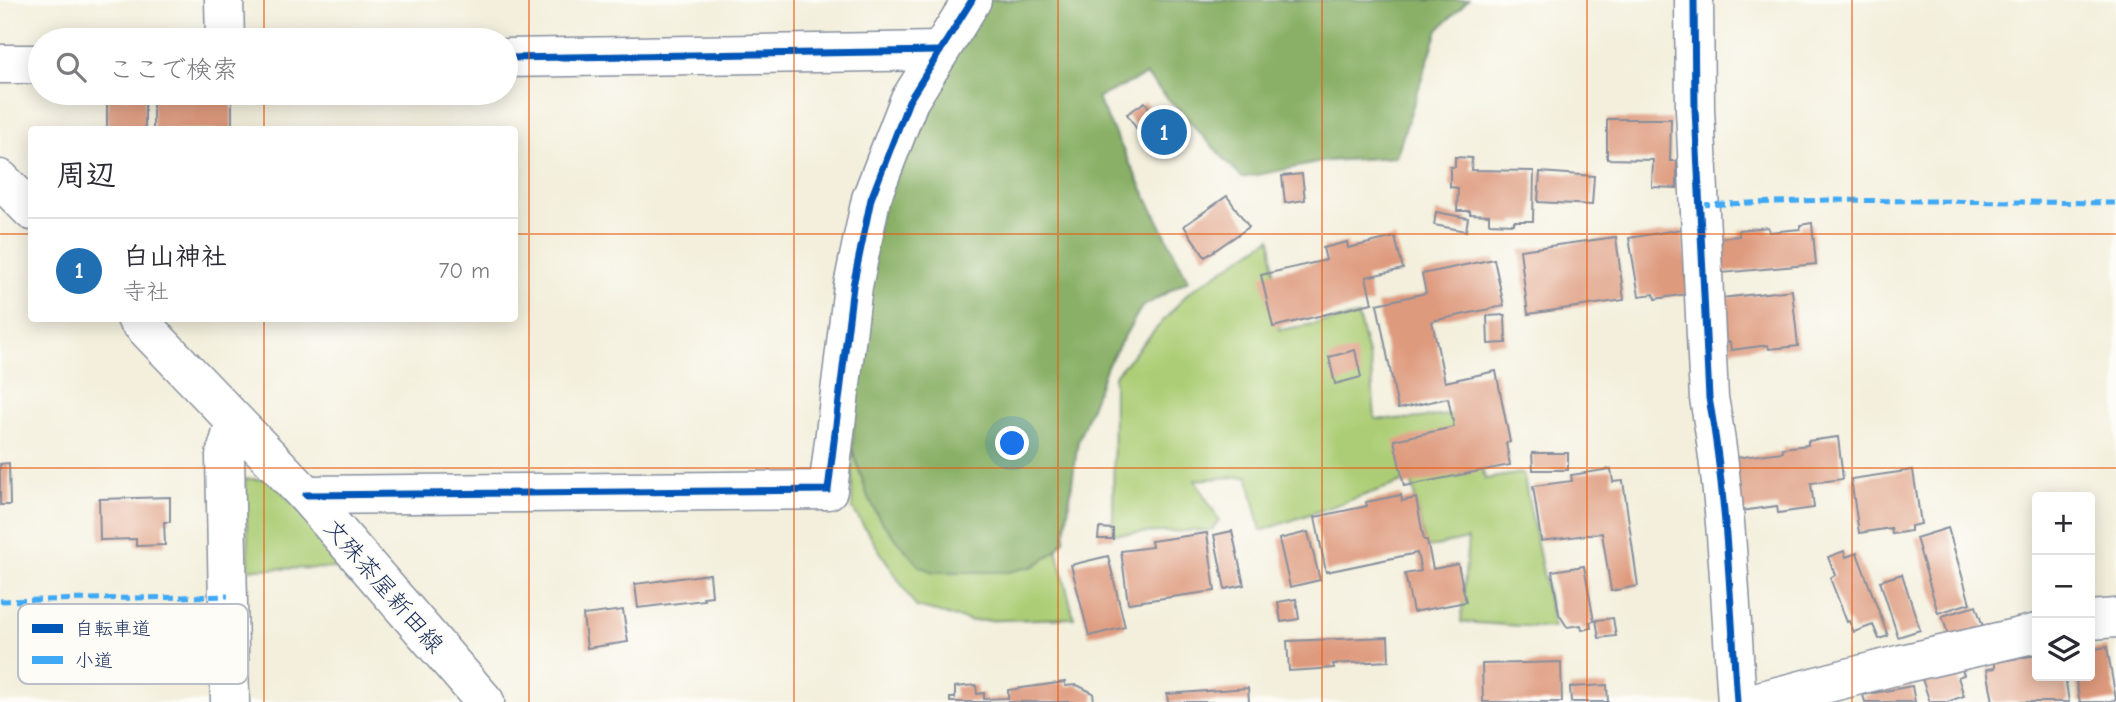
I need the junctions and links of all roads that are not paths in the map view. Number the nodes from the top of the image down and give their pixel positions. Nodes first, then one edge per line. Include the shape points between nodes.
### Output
1 (224, 0) edge
2 (972, 0) edge
3 (1694, 0) edge
4 (225, 28) edge
5 (940, 51) junction
6 (518, 58) edge
7 (0, 64) edge
8 (28, 64) edge
9 (0, 179) edge
10 (28, 207) edge
11 (140, 322) edge
12 (235, 422) junction
13 (306, 495) junction
14 (228, 604) edge
15 (2116, 618) edge
16 (2095, 620) edge
17 (2032, 634) edge
18 (230, 684) edge
19 (230, 702) edge
20 (485, 702) edge
21 (1737, 702) edge
22 (1755, 702) edge

1 - 4 street
2 - 5 street
3 - 21 street via 1709,398 1716,434
5 - 6 street
5 - 13 street via 909,100 872,199 853,286 828,490
7 - 8 street
9 - 10 street
11 - 12 street, 文殊茶屋新田線
12 - 13 street, 文殊茶屋新田線
12 - 14 street via 225,456
13 - 20 street, 文殊茶屋新田線
15 - 16 street
17 - 22 street
18 - 19 street

